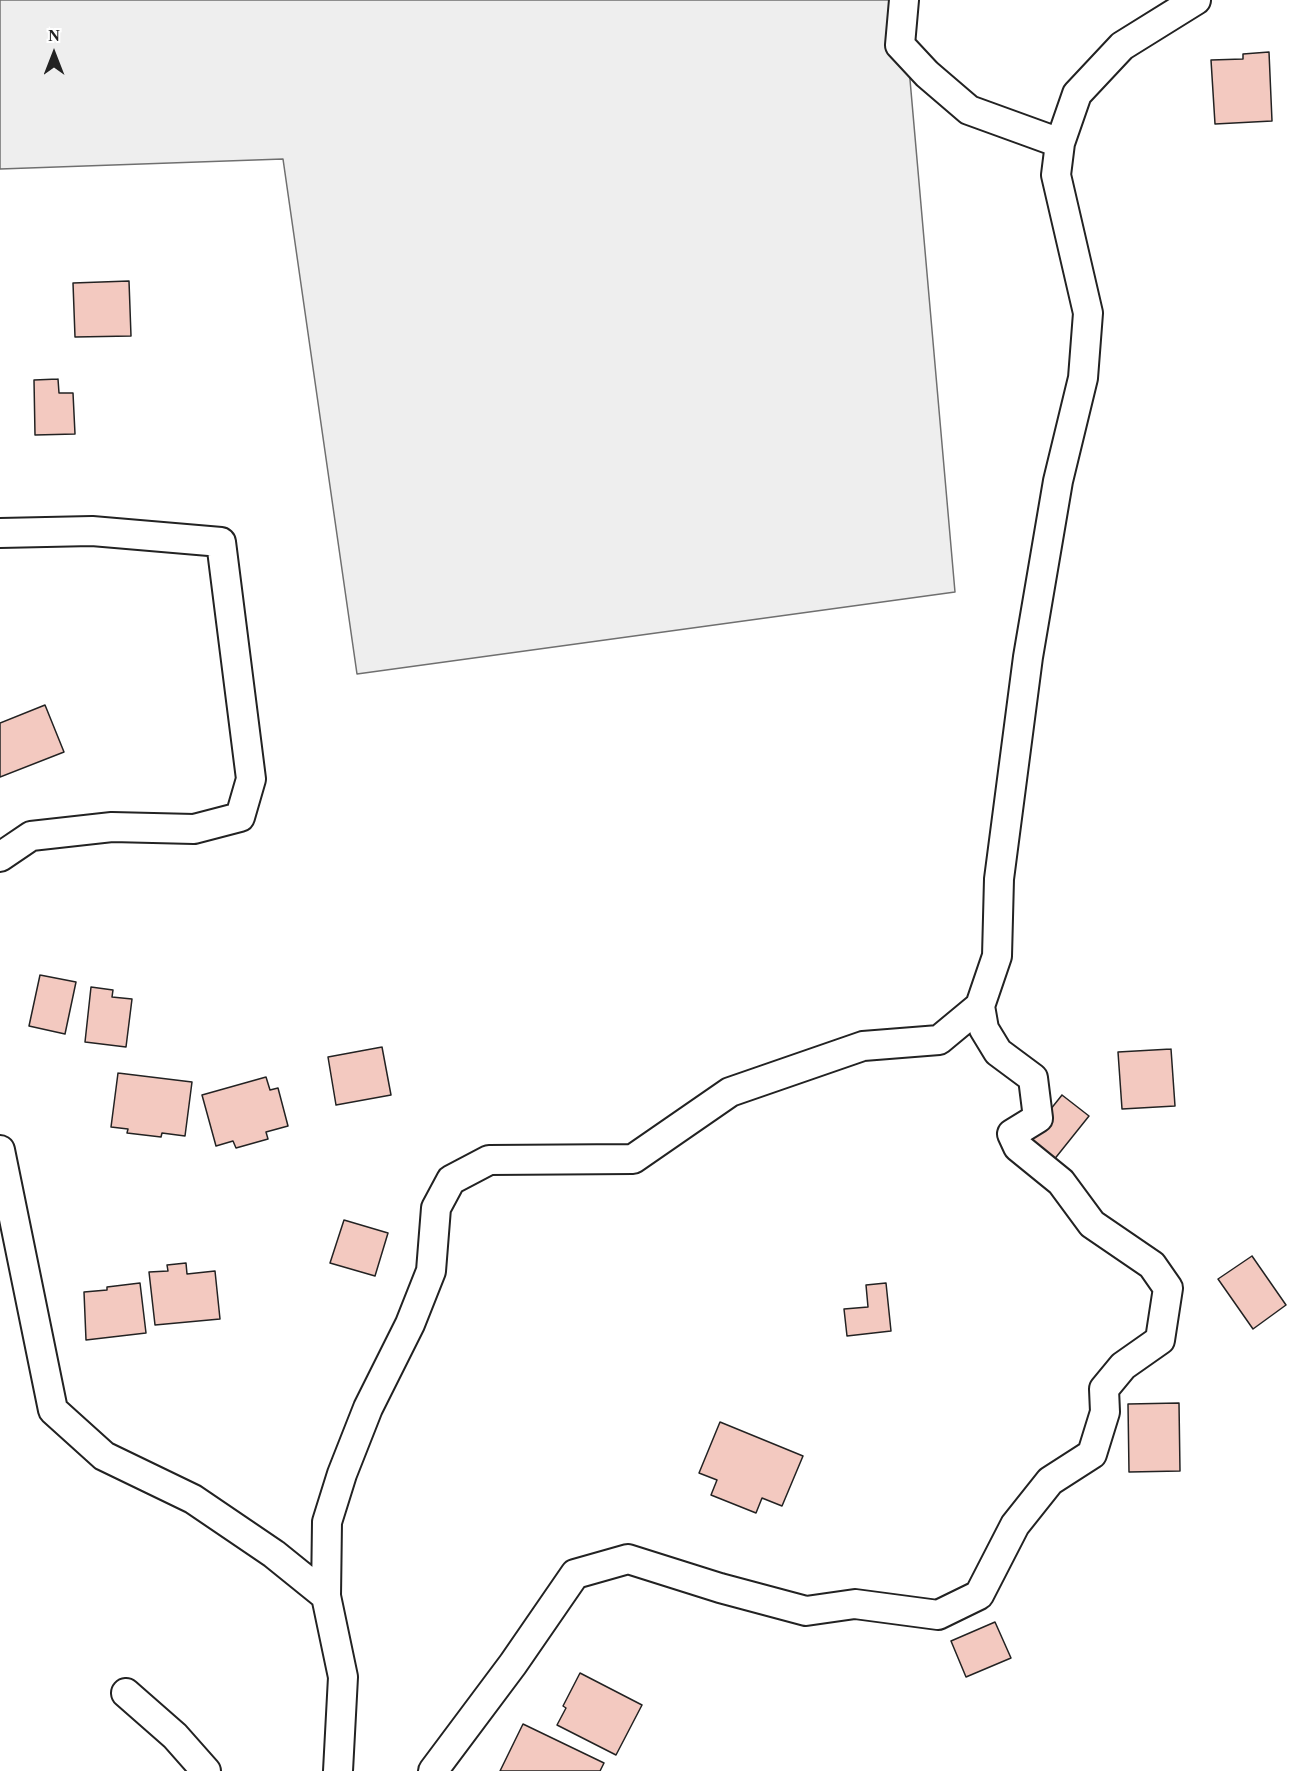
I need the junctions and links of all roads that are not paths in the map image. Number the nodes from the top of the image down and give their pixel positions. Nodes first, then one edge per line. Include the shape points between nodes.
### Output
1 (904, 0) edge
2 (1196, 0) edge
3 (1060, 143) junction
4 (0, 533) edge
5 (0, 858) edge
6 (980, 1006) junction
7 (0, 1150) edge
8 (326, 1596) junction
9 (126, 1693) dead end
10 (206, 1771) edge
11 (338, 1771) edge
12 (433, 1771) edge

1 - 3 street via 900,45 927,74 969,110
2 - 3 street via 1122,46 1077,94
3 - 6 street via 1056,175 1088,314 1083,378 1058,481 1028,657 999,879 997,956
4 - 5 street via 92,531 221,542 251,779 240,817 194,829 112,827 31,836
6 - 8 street via 939,1040 863,1046 730,1092 633,1159 489,1160 451,1180 436,1208 431,1271 410,1324 368,1408 327,1522
6 - 12 street via 984,1029 998,1052 1033,1078 1038,1118 1012,1134 1018,1147 1061,1182 1092,1224 1152,1265 1168,1288 1160,1340 1123,1366 1104,1389 1105,1412 1092,1454 1050,1481 1015,1525 979,1595 938,1615 855,1604 806,1611 628,1559 575,1574
7 - 8 street via 54,1410 104,1456 193,1499 274,1554
8 - 11 street via 343,1677
9 - 10 street via 175,1736

